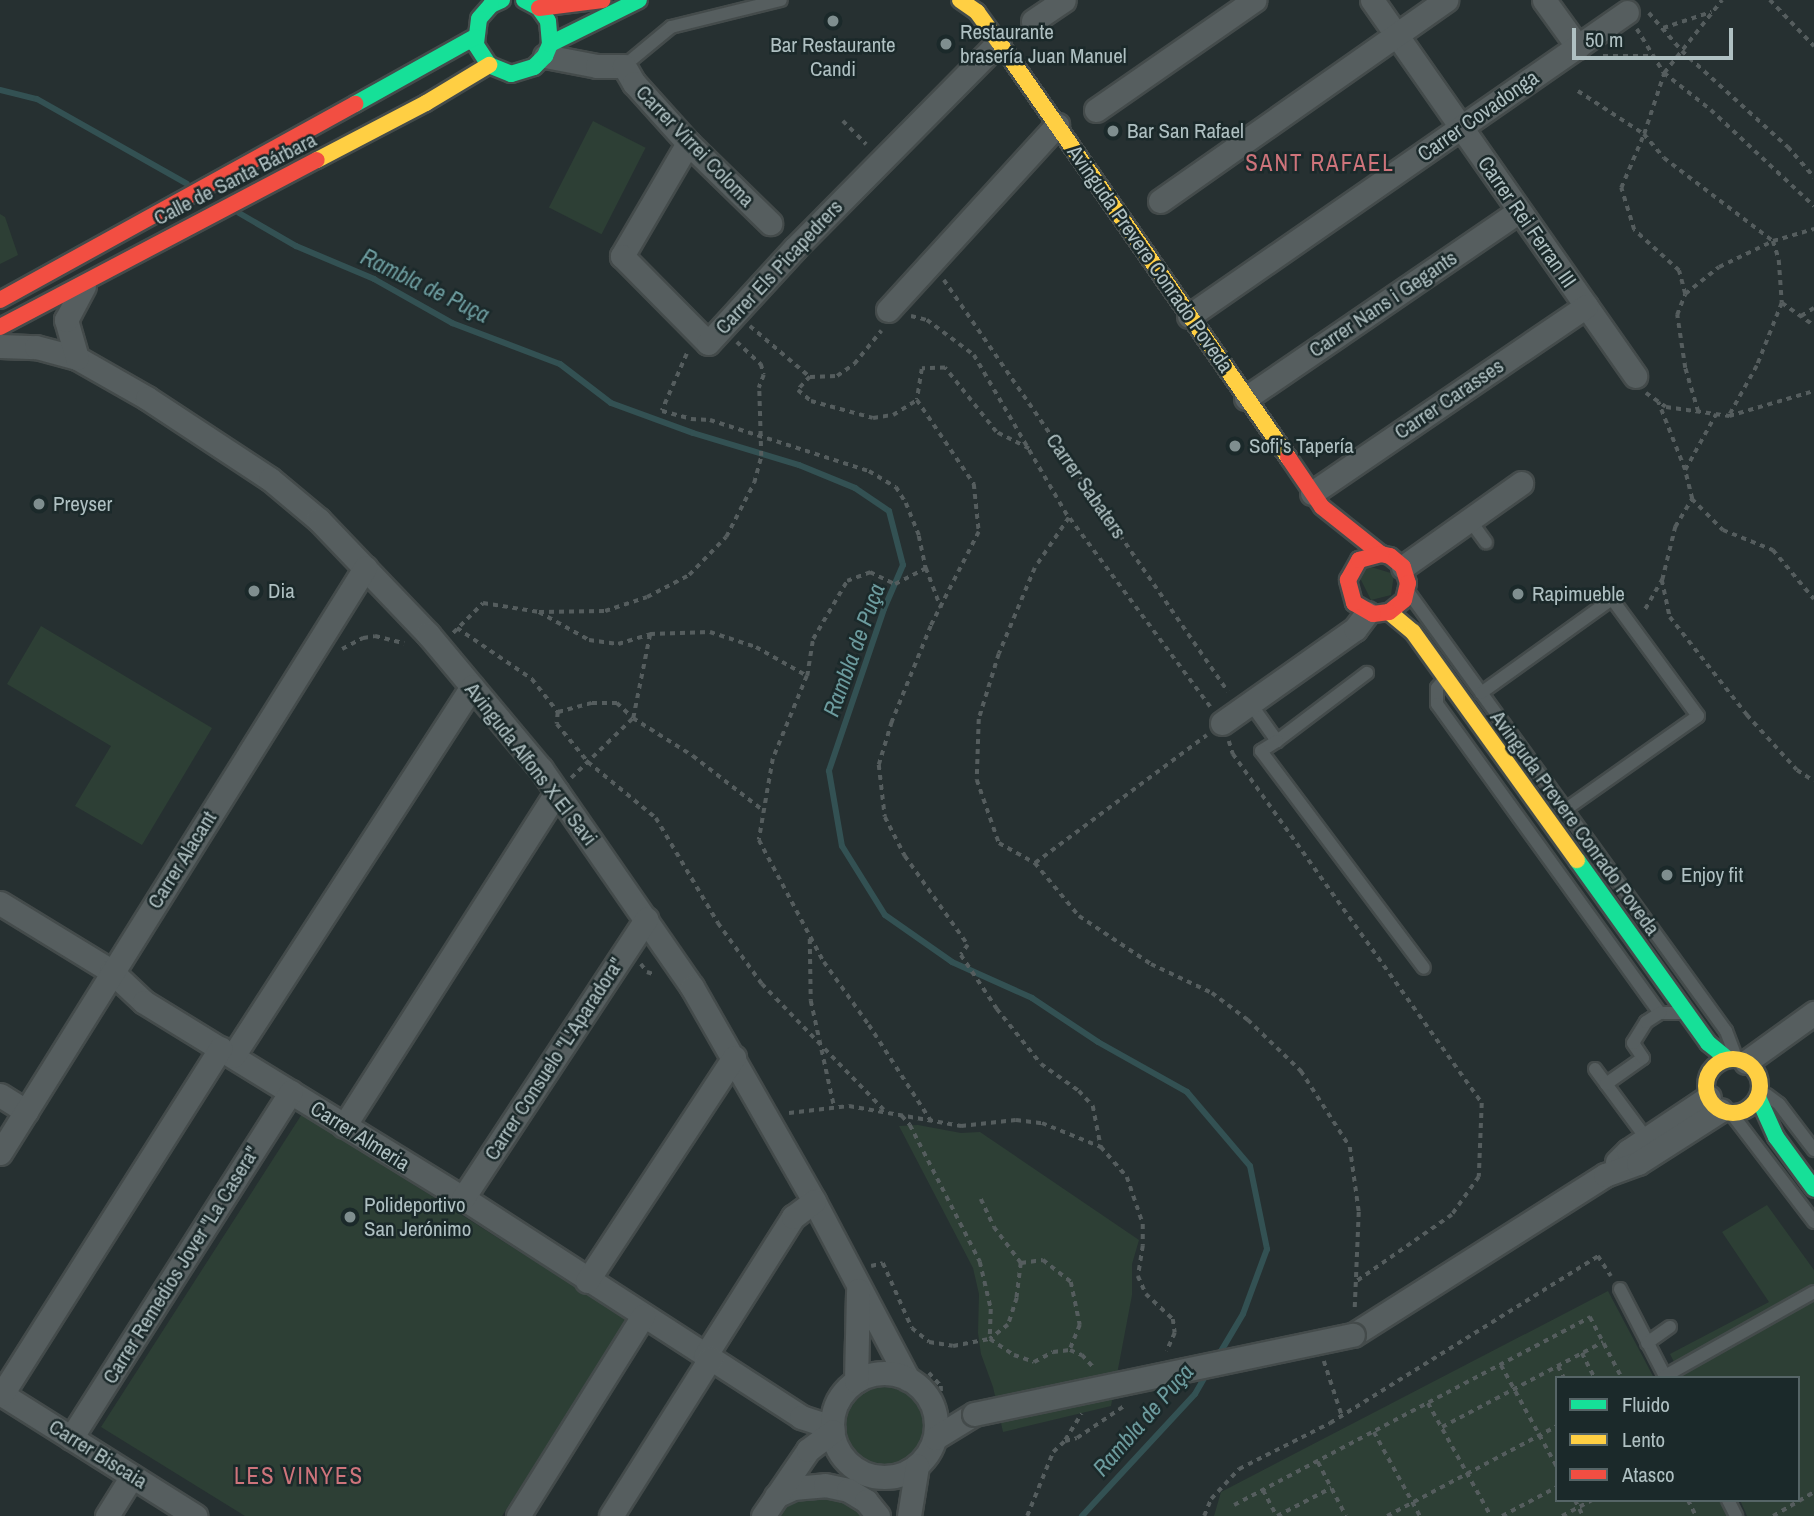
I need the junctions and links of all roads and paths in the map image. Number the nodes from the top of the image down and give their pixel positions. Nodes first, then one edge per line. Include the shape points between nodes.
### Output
1 (502, 0) edge
2 (603, 0) edge
3 (639, 0) edge
4 (781, 0) edge
5 (1064, 0) edge
6 (1254, 0) edge
7 (1371, 0) edge
8 (1446, 0) edge
9 (1544, 0) edge
10 (1722, 0) edge
11 (1770, 0) edge
12 (531, 4) edge
13 (971, 4) edge
14 (1637, 11) junction
15 (1713, 12) junction
16 (478, 19) edge
17 (1033, 21) dead end
18 (1662, 28) junction
19 (1396, 35) junction
20 (999, 42) junction
21 (1814, 46) edge
22 (1578, 47) junction
23 (548, 50) junction
24 (1682, 51) junction
25 (1653, 56) junction
26 (489, 65) junction
27 (624, 66) junction
28 (1664, 73) junction
29 (1578, 91) dead end
30 (1096, 110) dead end
31 (843, 121) dead end
32 (1057, 125) junction
33 (1461, 128) junction
34 (1644, 134) junction
35 (688, 144) junction
36 (882, 160) junction
37 (1814, 177) edge
38 (1160, 201) dead end
39 (1814, 206) edge
40 (1519, 211) junction
41 (770, 223) dead end
42 (1814, 229) edge
43 (1773, 241) junction
44 (932, 262) junction
45 (84, 286) junction
46 (1685, 294) junction
47 (0, 300) edge
48 (1782, 303) junction
49 (1586, 306) junction
50 (1814, 308) edge
51 (888, 310) junction
52 (1189, 316) junction
53 (1801, 316) junction
54 (729, 319) junction
55 (1814, 325) edge
56 (0, 327) edge
57 (700, 335) junction
58 (0, 346) edge
59 (77, 358) junction
60 (1635, 376) joint
61 (810, 377) junction
62 (1814, 391) edge
63 (1246, 398) junction
64 (918, 400) junction
65 (1658, 402) junction
66 (1698, 412) junction
67 (1716, 414) junction
68 (1729, 415) junction
69 (1029, 449) junction
70 (1685, 470) junction
71 (1521, 483) dead end
72 (1692, 499) junction
73 (1317, 500) junction
74 (1069, 518) junction
75 (1469, 519) junction
76 (1331, 533) dead end
77 (1486, 542) dead end
78 (1381, 554) junction
79 (1338, 559) dead end
80 (1403, 567) junction
81 (365, 568) junction
82 (926, 568) junction
83 (1348, 580) junction
84 (1662, 580) junction
85 (1406, 595) junction
86 (1814, 599) edge
87 (941, 608) junction
88 (1645, 609) dead end
89 (539, 612) junction
90 (1378, 612) junction
91 (457, 628) junction
92 (1413, 632) junction
93 (650, 634) junction
94 (411, 646) dead end
95 (439, 646) junction
96 (337, 653) dead end
97 (1367, 673) dead end
98 (807, 676) junction
99 (1446, 678) junction
100 (472, 687) junction
101 (1481, 693) junction
102 (558, 712) junction
103 (1238, 712) junction
104 (634, 718) junction
105 (1277, 741) junction
106 (588, 762) junction
107 (1814, 781) edge
108 (557, 792) junction
109 (1566, 809) junction
110 (764, 811) junction
111 (1035, 863) junction
112 (0, 903) edge
113 (646, 919) junction
114 (810, 937) junction
115 (1424, 968) dead end
116 (111, 971) junction
117 (1660, 1013) junction
118 (1685, 1013) junction
119 (1814, 1013) edge
120 (817, 1038) junction
121 (227, 1052) junction
122 (734, 1057) junction
123 (1595, 1069) dead end
124 (1743, 1073) junction
125 (1606, 1084) junction
126 (291, 1092) junction
127 (0, 1095) edge
128 (834, 1106) junction
129 (1725, 1108) junction
130 (26, 1111) junction
131 (885, 1111) junction
132 (789, 1113) dead end
133 (901, 1115) junction
134 (931, 1121) junction
135 (344, 1126) junction
136 (1646, 1138) junction
137 (1776, 1138) junction
138 (1101, 1147) junction
139 (1814, 1150) edge
140 (0, 1153) edge
141 (1605, 1175) junction
142 (1814, 1189) edge
143 (463, 1198) junction
144 (981, 1199) dead end
145 (814, 1201) junction
146 (1814, 1222) edge
147 (1021, 1263) junction
148 (864, 1275) junction
149 (587, 1281) junction
150 (1356, 1282) junction
151 (1620, 1289) joint
152 (1814, 1293) edge
153 (643, 1316) junction
154 (1670, 1327) dead end
155 (1353, 1335) junction
156 (989, 1339) junction
157 (1318, 1342) junction
158 (1603, 1342) junction
159 (1647, 1343) junction
160 (1070, 1350) junction
161 (1582, 1353) junction
162 (707, 1357) junction
163 (1163, 1359) dead end
164 (1501, 1364) junction
165 (1558, 1366) junction
166 (1095, 1369) dead end
167 (1562, 1376) edge
168 (1594, 1376) edge
169 (1621, 1376) edge
170 (1664, 1376) edge
171 (1667, 1376) edge
172 (908, 1379) junction
173 (856, 1381) junction
174 (1514, 1389) junction
175 (3, 1401) edge
176 (1085, 1402) dead end
177 (1428, 1403) junction
178 (932, 1404) junction
179 (1128, 1404) dead end
180 (974, 1414) junction
181 (1342, 1416) junction
182 (802, 1417) junction
183 (1442, 1427) junction
184 (1555, 1427) edge
185 (832, 1429) junction
186 (1374, 1432) junction
187 (1539, 1436) junction
188 (71, 1438) junction
189 (935, 1438) junction
190 (1065, 1441) junction
191 (808, 1450) junction
192 (1318, 1461) junction
193 (1555, 1464) edge
194 (918, 1466) junction
195 (1468, 1474) junction
196 (132, 1476) junction
197 (1331, 1488) junction
198 (1555, 1488) edge
199 (1263, 1490) junction
200 (776, 1496) junction
201 (1413, 1502) junction
202 (1576, 1502) edge
203 (1588, 1502) edge
204 (1797, 1502) edge
205 (1234, 1505) dead end
206 (1578, 1507) junction
207 (107, 1516) edge
208 (195, 1516) edge
209 (518, 1516) edge
210 (611, 1516) edge
211 (763, 1516) edge
212 (878, 1516) edge
213 (909, 1516) edge
214 (1027, 1516) edge
215 (1204, 1516) edge
216 (1277, 1516) edge
217 (1346, 1516) edge
218 (1387, 1516) edge
219 (1420, 1516) edge
220 (1491, 1516) edge
221 (1502, 1516) edge
222 (1562, 1516) edge
223 (1583, 1516) edge
224 (1773, 1516) edge

1 - 16 street, Calle de Santa Bárbara
2 - 12 street
3 - 23 street
4 - 27 lane via 671,27
5 - 17 street
6 - 30 street
7 - 19 street, Carrer Rei Ferran III
8 - 19 street
9 - 22 street
10 - 15 path
11 - 21 path
12 - 23 street via 548,21
13 - 20 street, Avinguda Prevere Conrado Poveda
14 - 18 path
14 - 22 street, Carrer Covadonga
14 - 25 path
15 - 18 path
15 - 24 path
16 - 26 street via 479,52
16 - 47 street, Calle de Santa Bárbara via 411,76 223,174
18 - 24 path
19 - 33 street, Carrer Rei Ferran III
19 - 38 street
20 - 32 street, Avinguda Prevere Conrado Poveda
20 - 36 street, Carrer Els Picapedrers
22 - 25 path via 1608,58
22 - 33 street, Carrer Covadonga
23 - 26 street via 534,67 519,73
23 - 27 street via 597,66
24 - 28 path
24 - 37 path
25 - 28 path
26 - 45 street, Calle de Santa Bárbara
27 - 35 street, Carrer Virrei Coloma
28 - 34 path
28 - 39 path
29 - 34 path
31 - 36 path
32 - 44 street
32 - 52 street, Avinguda Prevere Conrado Poveda
33 - 40 street, Carrer Rei Ferran III
33 - 52 street, Carrer Covadonga
34 - 43 path via 1664,158
34 - 46 path via 1621,188 1634,230 1679,271
35 - 41 street, Carrer Virrei Coloma
35 - 57 street, Carrer Els Picapedrers via 622,256
36 - 54 street, Carrer Els Picapedrers
40 - 49 street, Carrer Rei Ferran III
40 - 63 street, Carrer Nans i Gegants
42 - 43 path
43 - 46 path via 1719,267
43 - 48 path
44 - 51 street
44 - 103 path, Carrer Sabaters
45 - 56 street, Calle de Santa Bárbara
45 - 59 street via 66,320
46 - 66 path via 1677,315
48 - 53 path
48 - 68 path via 1757,366
49 - 60 street, Carrer Rei Ferran III
49 - 73 street, Carrer Carasses
50 - 53 path
51 - 61 path via 884,328 846,370 837,376
51 - 69 path via 927,320 974,355
52 - 63 street, Avinguda Prevere Conrado Poveda
53 - 55 path
54 - 57 street, Carrer Els Picapedrers via 708,342
54 - 61 path via 790,357
54 - 89 path, bridge via 739,344 761,364 764,375 759,388 761,456 754,483 726,537 689,575 648,597 605,611
57 - 82 path via 685,357 662,411 710,420 869,471 896,487 919,537
58 - 59 street, Avinguda Alfons X El Savi via 36,347
59 - 81 street, Avinguda Alfons X El Savi via 270,479 319,520
60 - 65 path
61 - 64 path via 798,390 811,401 873,418 893,415
62 - 68 path
63 - 73 street, Avinguda Prevere Conrado Poveda
64 - 69 path via 922,369 945,368 996,432
64 - 87 path via 974,484 979,532
65 - 66 path
65 - 70 path
66 - 67 path
67 - 68 path
67 - 70 path
69 - 74 path
70 - 72 path
71 - 75 street
72 - 84 path via 1675,527
72 - 86 path via 1723,530 1773,550
73 - 76 street, Avinguda Prevere Conrado Poveda
73 - 78 street, Avinguda Prevere Conrado Poveda
74 - 103 path
74 - 111 path via 1035,568 999,654 979,719 977,780 999,844
75 - 77 lane
75 - 80 street
78 - 80 street
78 - 83 street via 1359,560
79 - 83 street
80 - 85 street
81 - 95 street, Avinguda Alfons X El Savi
81 - 116 street, Carrer Alacant
82 - 87 path
82 - 98 path via 895,584 870,572 847,581 813,639
83 - 90 street via 1350,596
84 - 88 path
84 - 107 path via 1670,617 1746,715 1797,770
85 - 90 street
85 - 92 street, Avinguda Prevere Conrado Poveda
85 - 101 lane, Avinguda Prevere Conrado Poveda
87 - 138 path via 892,722 879,765 885,817 905,856 968,945 961,955 997,1009 1041,1064 1093,1106
89 - 91 path via 483,603
89 - 93 path via 589,640 618,644
90 - 92 street, Avinguda Prevere Conrado Poveda
90 - 103 street
91 - 95 path
91 - 102 path via 533,679
92 - 99 street, Avinguda Prevere Conrado Poveda
93 - 98 path via 710,632 756,647
93 - 104 path
94 - 96 path via 375,636
95 - 100 street, Avinguda Alfons X El Savi
97 - 105 lane
98 - 110 path via 773,759
99 - 117 lane, Avinguda Prevere Conrado Poveda via 1437,688 1437,704
99 - 118 street, Avinguda Prevere Conrado Poveda
100 - 108 street, Avinguda Alfons X El Savi
100 - 121 street
101 - 109 lane, Avinguda Prevere Conrado Poveda
101 - 109 lane via 1612,599 1698,716
102 - 104 path via 617,703
102 - 106 path via 557,724
103 - 105 lane
103 - 111 path
103 - 150 path via 1233,754 1482,1102 1479,1177 1452,1215
104 - 106 path
104 - 110 path
105 - 115 lane via 1261,751
106 - 108 path
106 - 120 path via 656,817 725,933 762,984
108 - 113 street, Avinguda Alfons X El Savi
108 - 135 street
109 - 124 lane, Avinguda Prevere Conrado Poveda via 1726,1031
110 - 114 path via 759,840
111 - 150 path via 1079,916 1151,964 1212,993 1301,1071 1350,1147 1359,1212
112 - 116 street, Carrer Almeria
113 - 122 street, Avinguda Alfons X El Savi
113 - 143 street, Carrer Consuelo "L'Aparadora"
114 - 120 path
114 - 134 path
116 - 121 street, Carrer Almeria via 144,1002
116 - 130 street, Carrer Alacant
117 - 118 lane
117 - 125 lane via 1646,1022 1633,1043 1643,1058
118 - 124 street, Avinguda Prevere Conrado Poveda via 1708,1044
119 - 124 street
120 - 128 path
120 - 131 path
121 - 126 street, Carrer Almeria
121 - 175 street
122 - 145 street, Avinguda Alfons X El Savi
122 - 149 street
123 - 125 lane
124 - 129 street via 1751,1107
124 - 129 street via 1707,1081
124 - 137 street
124 - 139 lane via 1779,1104
125 - 136 lane
126 - 135 street, Carrer Almeria
126 - 188 street, Carrer Remedios Jover "La Casera"
127 - 130 street
128 - 131 path
128 - 132 path
129 - 136 street
129 - 137 street
129 - 141 street via 1637,1163
129 - 146 lane
130 - 140 street, Carrer Alacant
131 - 133 path
133 - 134 path
133 - 156 path via 980,1262 991,1309
134 - 138 path via 961,1126 1016,1120 1042,1123
135 - 143 street, Carrer Almeria
136 - 141 street
137 - 142 street
138 - 163 path via 1127,1177 1143,1224 1138,1276 1146,1294 1173,1319 1175,1333
141 - 155 street
143 - 149 street, Carrer Almeria
144 - 147 path via 994,1227
145 - 148 street, Avinguda Alfons X El Savi
145 - 162 street via 793,1217
147 - 156 path via 1008,1325
147 - 160 path via 1043,1260 1071,1282 1080,1325
148 - 156 path via 883,1263 912,1328 925,1340 953,1346
148 - 172 street, Avinguda Alfons X El Savi
148 - 173 street, Avinguda Alfons X El Savi
149 - 153 street, Carrer Almeria
150 - 155 path
151 - 159 lane
151 - 181 path via 1598,1256
152 - 171 lane
153 - 162 street, Carrer Almeria
153 - 209 street
154 - 159 lane
155 - 157 street, bridge
156 - 160 path via 1034,1362
157 - 180 street, bridge
157 - 181 path
158 - 161 path
158 - 164 path via 1590,1317
158 - 169 path
159 - 170 lane
160 - 166 path
161 - 165 path
161 - 168 path
162 - 182 street, Carrer Almeria
162 - 210 street
164 - 174 path
164 - 177 path
165 - 167 path
165 - 174 path
172 - 173 street via 882,1373
172 - 178 street
173 - 185 street via 835,1409
174 - 183 path
174 - 187 path
175 - 188 street, Carrer Biscaia
176 - 190 path
177 - 183 path
177 - 186 path
178 - 180 street
178 - 189 street
179 - 190 path
180 - 189 street
181 - 215 path via 1239,1469 1211,1499
182 - 185 street, Carrer Almeria
182 - 191 street
183 - 195 path
184 - 187 path
185 - 191 street
185 - 194 street via 841,1453 858,1470 888,1477
186 - 192 path
186 - 201 path
187 - 193 path
187 - 195 path
188 - 196 street, Carrer Biscaia
189 - 194 street
190 - 214 path via 1045,1466
191 - 200 street
192 - 197 path
192 - 199 path
194 - 213 street
195 - 201 path
195 - 220 path
196 - 207 street
196 - 208 street, Carrer Biscaia
197 - 216 path
197 - 217 path
198 - 221 path
199 - 205 path
199 - 216 path
200 - 211 street
200 - 212 street via 825,1485 848,1490
201 - 218 path
201 - 219 path
202 - 206 path
203 - 206 path
204 - 224 path
206 - 222 path
206 - 223 path

